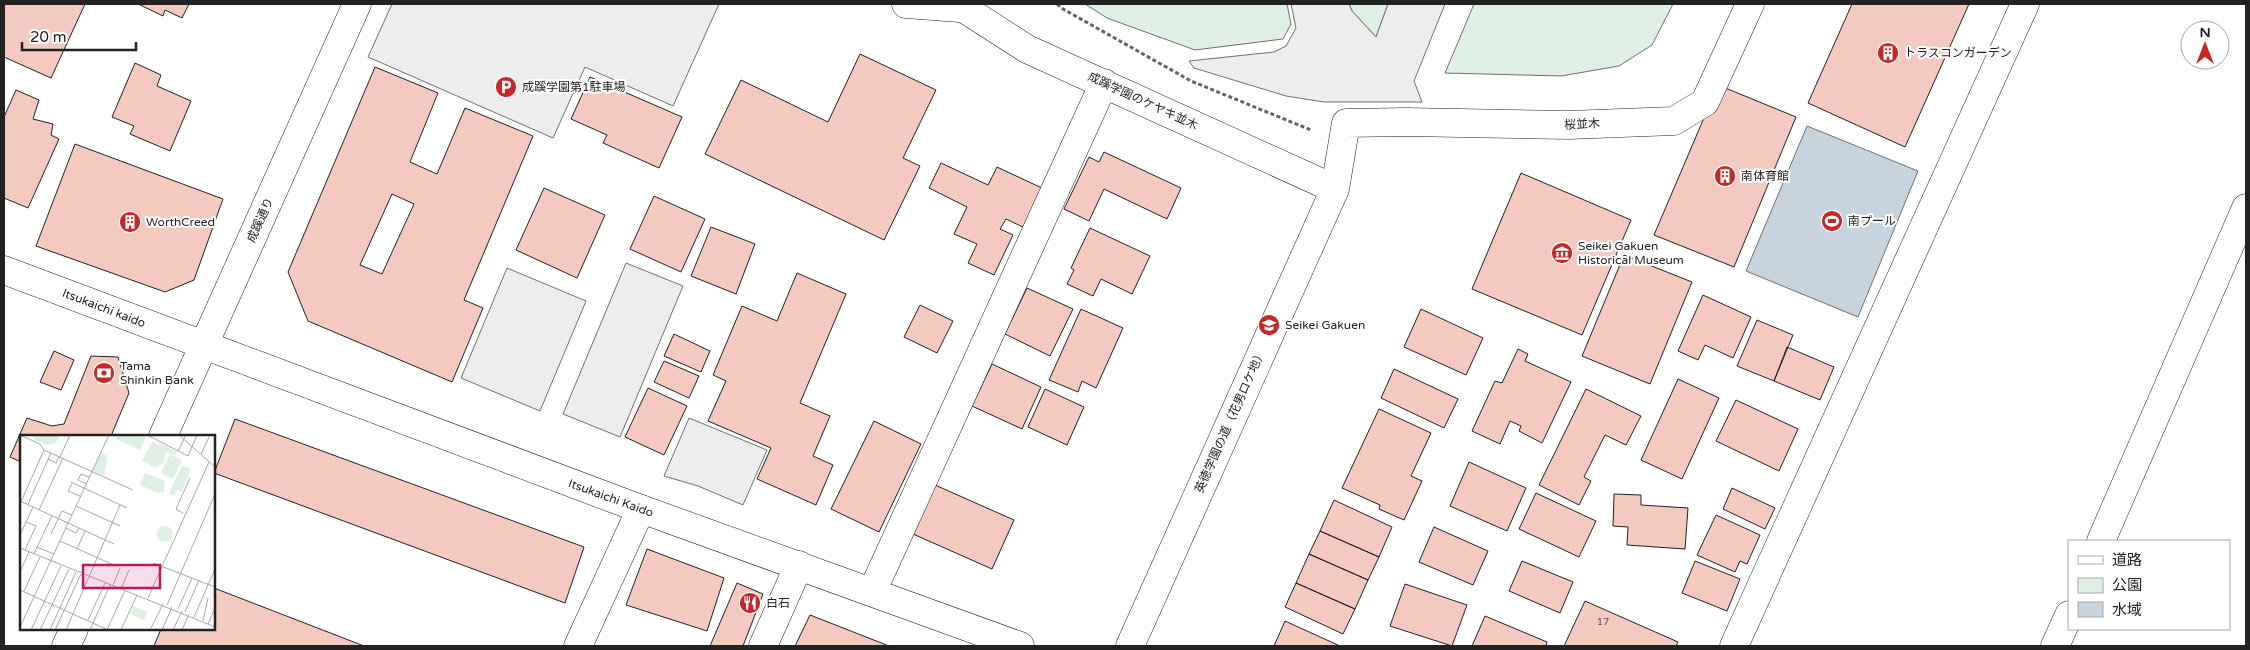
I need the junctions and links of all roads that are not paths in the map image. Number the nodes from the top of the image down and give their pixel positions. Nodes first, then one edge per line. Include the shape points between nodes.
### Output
1 (356, 4) edge
2 (906, 4) edge
3 (1750, 4) edge
4 (2025, 4) edge
5 (958, 6) edge
6 (1104, 83) junction
7 (1346, 123) joint
8 (1335, 189) junction
9 (2246, 208) edge
10 (4, 270) edge
11 (203, 346) junction
12 (163, 435) edge
13 (641, 509) junction
14 (2100, 540) edge
15 (799, 565) junction
16 (872, 592) junction
17 (2068, 617) edge
18 (74, 630) edge
19 (66, 646) edge
20 (578, 646) edge
21 (763, 646) edge
22 (1020, 646) edge
23 (1130, 646) edge
24 (1734, 646) edge
25 (2055, 646) edge

1 - 11 street, 成蹊通り
2 - 5 street
3 - 7 street, 桜並木 via 1705,102 1674,121 1569,125
4 - 24 street
5 - 6 street, 成蹊学園のケヤキ並木 via 1027,49
6 - 8 street, 成蹊学園のケヤキ並木
6 - 16 street
7 - 8 street, 英徳学園の道（花男ロケ地）
8 - 23 street, 英徳学園の道（花男ロケ地）
9 - 14 street
10 - 11 street, Itsukaichi kaido
11 - 12 street, 成蹊通り
11 - 13 street, Itsukaichi Kaido
13 - 15 street, Itsukaichi Kaido
13 - 20 street
15 - 16 street, Itsukaichi Kaido
15 - 21 street
16 - 22 street, Itsukaichi Kaido
17 - 25 street
18 - 19 street

